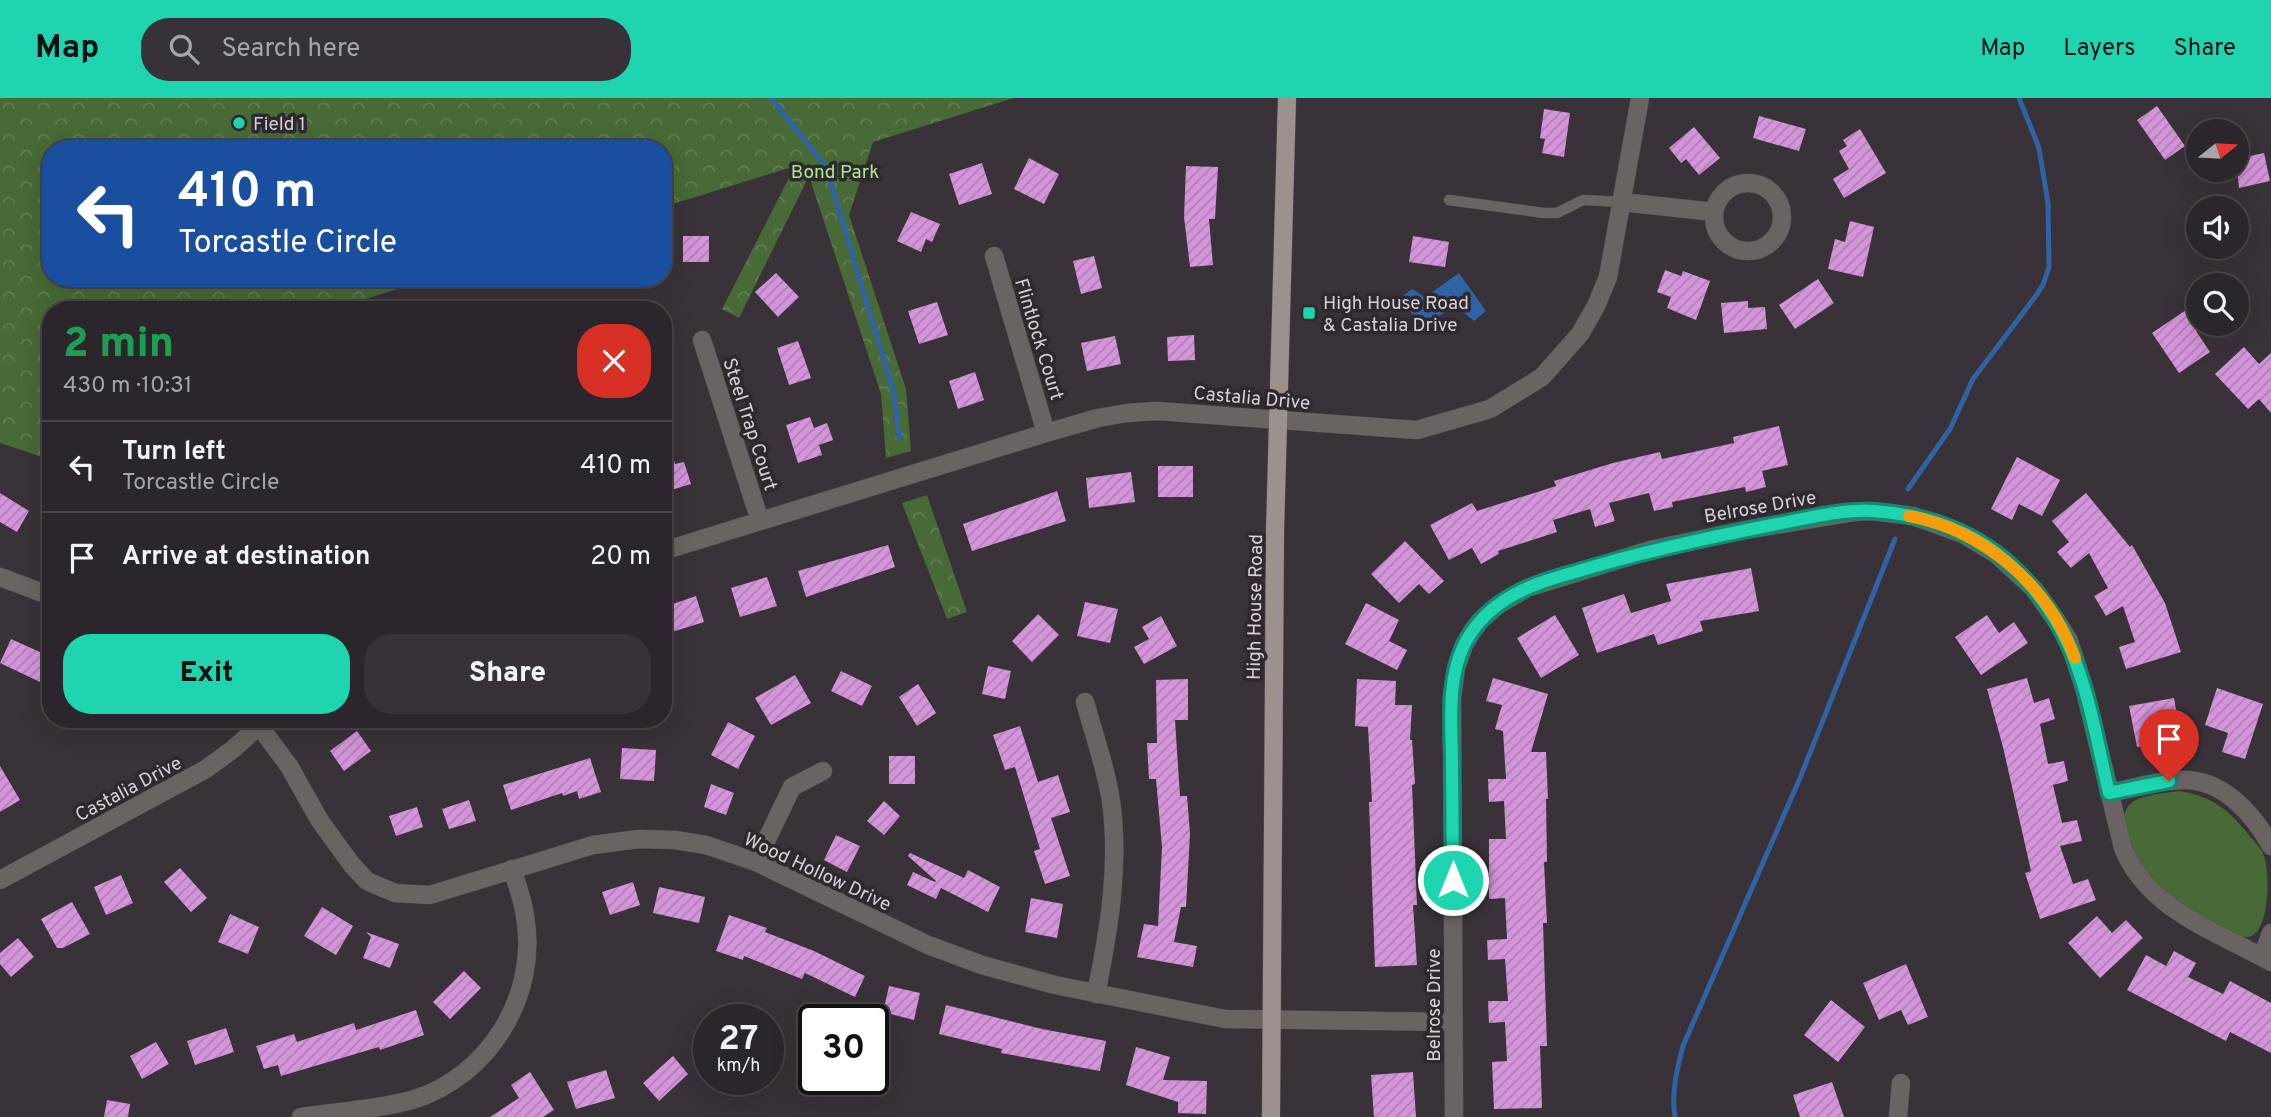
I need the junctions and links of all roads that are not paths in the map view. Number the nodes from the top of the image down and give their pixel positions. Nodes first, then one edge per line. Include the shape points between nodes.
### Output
1 (1287, 98) edge
2 (1640, 98) edge
3 (1449, 200) dead end
4 (1622, 202) junction
5 (1714, 212) dead end
6 (994, 256) dead end
7 (702, 340) dead end
8 (1278, 420) junction
9 (1046, 433) junction
10 (760, 521) junction
11 (672, 548) edge
12 (0, 577) edge
13 (42, 593) edge
14 (1085, 702) dead end
15 (253, 728) edge
16 (265, 728) edge
17 (823, 771) dead end
18 (2109, 793) junction
19 (2271, 846) edge
20 (756, 862) junction
21 (512, 869) junction
22 (0, 880) edge
23 (2271, 933) edge
24 (2267, 959) edge
25 (1096, 994) junction
26 (1271, 1021) junction
27 (1453, 1022) junction
28 (1901, 1083) dead end
29 (301, 1117) edge
30 (1271, 1117) edge
31 (1454, 1117) edge
32 (1898, 1117) edge

1 - 8 main road, High House Road
2 - 4 street, Castalia Drive
3 - 4 lane via 1544,214 1583,200
4 - 5 street
4 - 8 street, Castalia Drive via 1608,277 1596,306 1580,334 1542,377 1517,393 1490,409 1417,430
6 - 9 street, Flintlock Court
7 - 10 street, Steel Trap Court
8 - 9 street, Castalia Drive via 1157,411 1098,418
8 - 26 main road, High House Road
9 - 10 street, Castalia Drive
10 - 11 street, Castalia Drive
12 - 13 street
14 - 25 street via 1111,799 1115,853 1111,920
15 - 22 street, Castalia Drive via 232,750 178,786
16 - 21 street, Wood Hollow Drive via 320,821 367,881 395,893 430,895
17 - 20 street via 792,787
18 - 19 street via 2169,781 2216,786 2246,811
18 - 24 street, Belrose Drive via 2130,867 2142,882 2175,910
18 - 27 street, Belrose Drive via 2078,666 2059,622 2034,589 1996,554 1946,526 1894,513 1832,514 1650,550 1527,587 1480,621 1456,668 1452,698
20 - 21 street, Wood Hollow Drive via 706,845 639,839 593,845
20 - 25 street, Wood Hollow Drive via 955,955
21 - 29 street via 526,916 527,945 522,988 497,1039 454,1081 431,1093
23 - 24 street
25 - 26 street, Wood Hollow Drive via 1225,1019
26 - 27 street, Wood Hollow Drive
26 - 30 main road, High House Road
27 - 31 street, Belrose Drive
28 - 32 street

